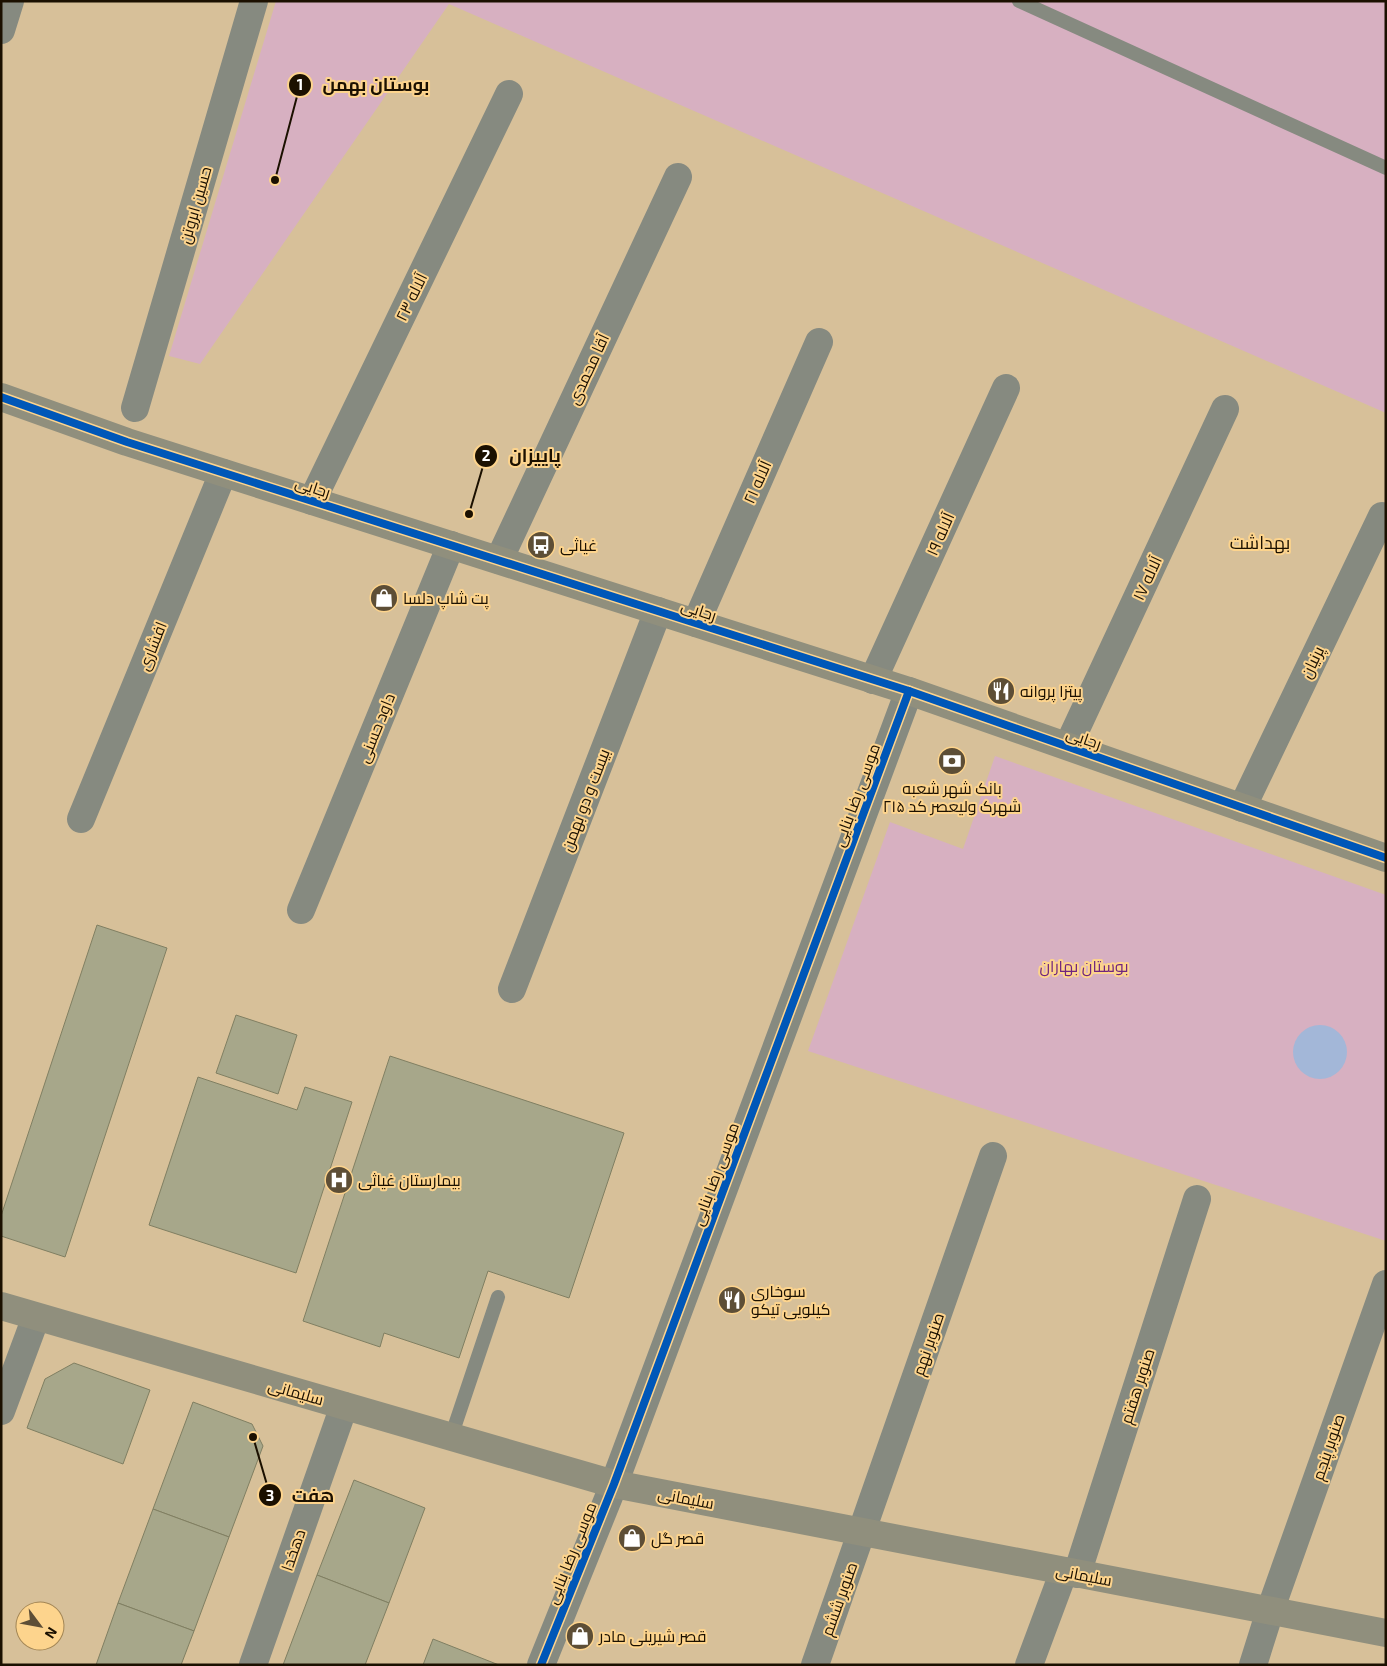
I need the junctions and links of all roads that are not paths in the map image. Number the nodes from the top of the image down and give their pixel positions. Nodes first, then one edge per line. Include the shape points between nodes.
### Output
1 (10, 1) edge
2 (254, 1) edge
3 (1019, 1) edge
4 (1, 30) edge
5 (510, 94) dead end
6 (1386, 168) edge
7 (678, 177) dead end
8 (819, 342) dead end
9 (1006, 388) dead end
10 (1, 397) edge
11 (135, 408) dead end
12 (1225, 409) dead end
13 (223, 473) junction
14 (312, 501) junction
15 (1382, 516) dead end
16 (451, 545) junction
17 (499, 560) junction
18 (658, 611) junction
19 (696, 623) junction
20 (874, 680) junction
21 (909, 691) junction
22 (1068, 746) junction
23 (1242, 808) junction
24 (81, 819) dead end
25 (1386, 858) edge
26 (300, 910) dead end
27 (512, 989) dead end
28 (993, 1156) dead end
29 (1197, 1199) dead end
30 (1386, 1284) edge
31 (498, 1297) dead end
32 (1, 1306) edge
33 (36, 1317) junction
34 (344, 1406) junction
35 (1, 1411) edge
36 (452, 1437) junction
37 (614, 1484) junction
38 (862, 1532) junction
39 (1070, 1572) junction
40 (1270, 1611) junction
41 (1386, 1633) edge
42 (252, 1665) edge
43 (541, 1665) edge
44 (815, 1665) edge
45 (1029, 1665) edge
46 (1253, 1665) edge

1 - 4 street
2 - 11 street, حسین ابروتن
3 - 6 lane
5 - 14 street, آلاله ۲۳
7 - 17 street, آقا محمدی
8 - 19 street, آلاله ۲۱
9 - 20 street, آلاله ۱۹
10 - 13 street, رجایی
12 - 22 street, آلاله ۱۷
13 - 14 street, رجایی
13 - 24 street, افشاری
14 - 16 street, رجایی
15 - 23 street, پرنیان
16 - 17 street, رجایی
16 - 26 street, داود حسنی
17 - 18 street, رجایی
18 - 19 street, رجایی
18 - 27 street, بیست و دو بهمن
19 - 20 street, رجایی
20 - 21 street, رجایی
21 - 22 street, رجایی
21 - 37 street, موسی رضا بنایی
22 - 23 street, رجایی
23 - 25 street, رجایی
28 - 38 street, صنوبر نهم
29 - 39 street, صنوبر هفتم
30 - 40 street, صنوبر پنجم
31 - 36 lane
32 - 33 street, سلیمانی
33 - 34 street, سلیمانی
33 - 35 street
34 - 36 street, سلیمانی
34 - 42 street, دهخدا
36 - 37 street, سلیمانی
37 - 38 street, سلیمانی
37 - 43 street, موسی رضا بنایی
38 - 39 street, سلیمانی
38 - 44 street, صنوبر ششم
39 - 40 street, سلیمانی
39 - 45 street, صنوبر هفتم
40 - 41 street, سلیمانی
40 - 46 street, صنوبر پنجم

